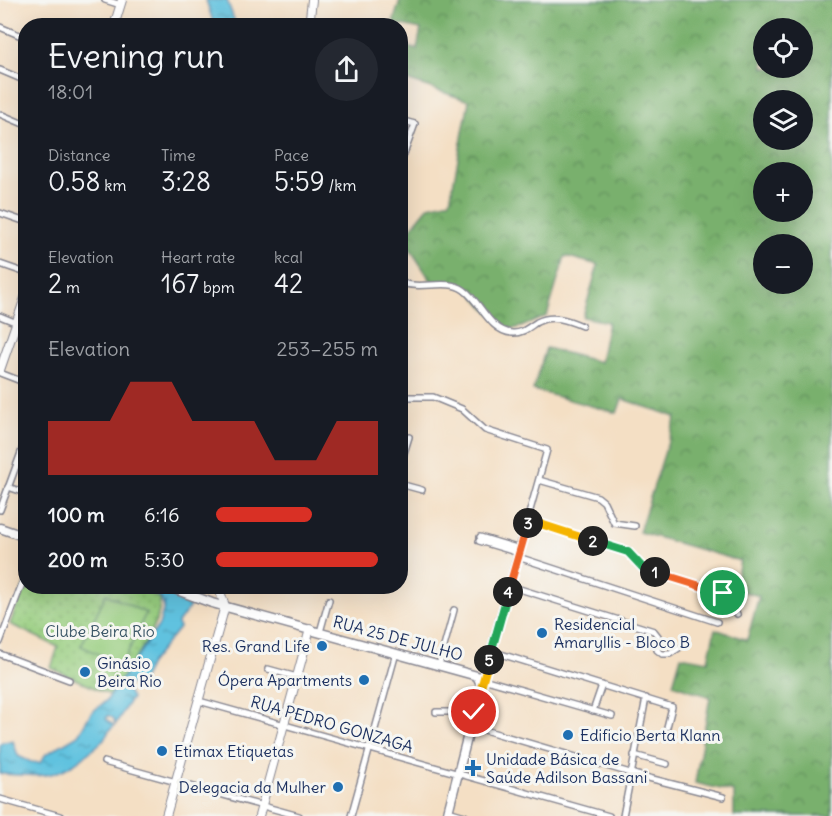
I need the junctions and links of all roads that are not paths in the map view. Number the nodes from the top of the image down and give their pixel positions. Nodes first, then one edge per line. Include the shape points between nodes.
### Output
1 (105, 0) edge
2 (312, 0) edge
3 (121, 2) edge
4 (116, 18) edge
5 (310, 18) edge
6 (0, 27) edge
7 (18, 35) edge
8 (0, 70) edge
9 (18, 78) edge
10 (0, 114) edge
11 (18, 122) edge
12 (408, 122) edge
13 (408, 143) edge
14 (0, 213) edge
15 (18, 219) edge
16 (0, 264) edge
17 (18, 270) edge
18 (408, 285) edge
19 (0, 316) edge
20 (18, 319) edge
21 (17, 322) junction
22 (582, 326) dead end
23 (0, 371) edge
24 (18, 379) edge
25 (408, 397) edge
26 (409, 437) dead end
27 (408, 440) edge
28 (18, 460) edge
29 (539, 480) junction
30 (408, 486) edge
31 (8, 487) junction
32 (18, 490) edge
33 (422, 490) dead end
34 (0, 510) edge
35 (528, 520) junction
36 (634, 526) dead end
37 (0, 528) edge
38 (18, 534) edge
39 (479, 539) dead end
40 (519, 553) junction
41 (510, 586) junction
42 (18, 594) edge
43 (188, 594) edge
44 (221, 594) edge
45 (329, 600) dead end
46 (225, 606) junction
47 (454, 610) dead end
48 (737, 614) dead end
49 (717, 622) dead end
50 (310, 629) junction
51 (320, 632) junction
52 (0, 642) edge
53 (679, 648) dead end
54 (491, 651) junction
55 (396, 653) junction
56 (0, 654) edge
57 (439, 664) junction
58 (268, 669) dead end
59 (297, 677) junction
60 (69, 680) dead end
61 (482, 682) junction
62 (602, 685) junction
63 (646, 698) junction
64 (199, 701) junction
65 (593, 711) junction
66 (436, 712) dead end
67 (474, 712) junction
68 (612, 716) dead end
69 (283, 725) junction
70 (471, 726) junction
71 (667, 727) dead end
72 (369, 749) junction
73 (634, 755) junction
74 (104, 762) dead end
75 (667, 764) dead end
76 (631, 773) junction
77 (458, 774) junction
78 (176, 782) junction
79 (723, 797) dead end
80 (0, 799) edge
81 (261, 806) junction
82 (447, 814) edge
83 (60, 816) edge
84 (166, 816) edge
85 (258, 816) edge
86 (299, 816) edge
87 (351, 816) edge
88 (465, 816) edge
89 (609, 816) edge
90 (623, 816) edge

1 - 3 street
2 - 5 street
3 - 4 street
6 - 7 street
8 - 9 street
10 - 11 street
12 - 13 street via 415,124
14 - 15 street
16 - 17 street
18 - 22 street via 461,288 479,304 494,326 509,333 550,318
19 - 21 street
20 - 21 street
21 - 23 street
23 - 24 street
25 - 29 street via 433,397 462,409 485,430 546,450
26 - 27 street
28 - 31 street
29 - 35 street
29 - 36 street via 598,497 614,523
30 - 33 street
31 - 32 street
31 - 34 street
35 - 40 street
35 - 48 street via 626,551 649,570 715,589 728,596
37 - 38 main road
39 - 40 street
40 - 41 street
40 - 49 street
41 - 53 street via 654,631 658,636 657,650 662,654
41 - 54 street
42 - 52 street
43 - 46 main road, RUA 25 DE JULHO
44 - 46 street
45 - 51 street
46 - 50 main road, RUA 25 DE JULHO
46 - 64 street
47 - 57 street
50 - 51 main road, RUA 25 DE JULHO
50 - 59 street
51 - 55 main road, RUA 25 DE JULHO
54 - 61 street
54 - 62 street
55 - 57 main road, RUA 25 DE JULHO
55 - 72 street
56 - 60 street
57 - 61 main road, RUA 25 DE JULHO via 475,674
58 - 59 street
59 - 69 street
61 - 65 street
61 - 67 main road
62 - 63 street
62 - 65 street
63 - 71 street via 672,707
63 - 73 street
64 - 69 street, RUA PEDRO GONZAGA
64 - 78 street
65 - 68 street
66 - 67 street
67 - 70 main road
69 - 72 street, RUA PEDRO GONZAGA
69 - 81 street
70 - 76 street
70 - 77 main road
72 - 77 street, RUA PEDRO GONZAGA
72 - 87 street
73 - 75 street
73 - 76 street
74 - 78 street
76 - 79 street
76 - 90 street
77 - 82 main road
77 - 89 street, RUA PEDRO GONZAGA
78 - 81 street
78 - 84 street
80 - 83 street
81 - 85 street
81 - 86 street
82 - 88 street

